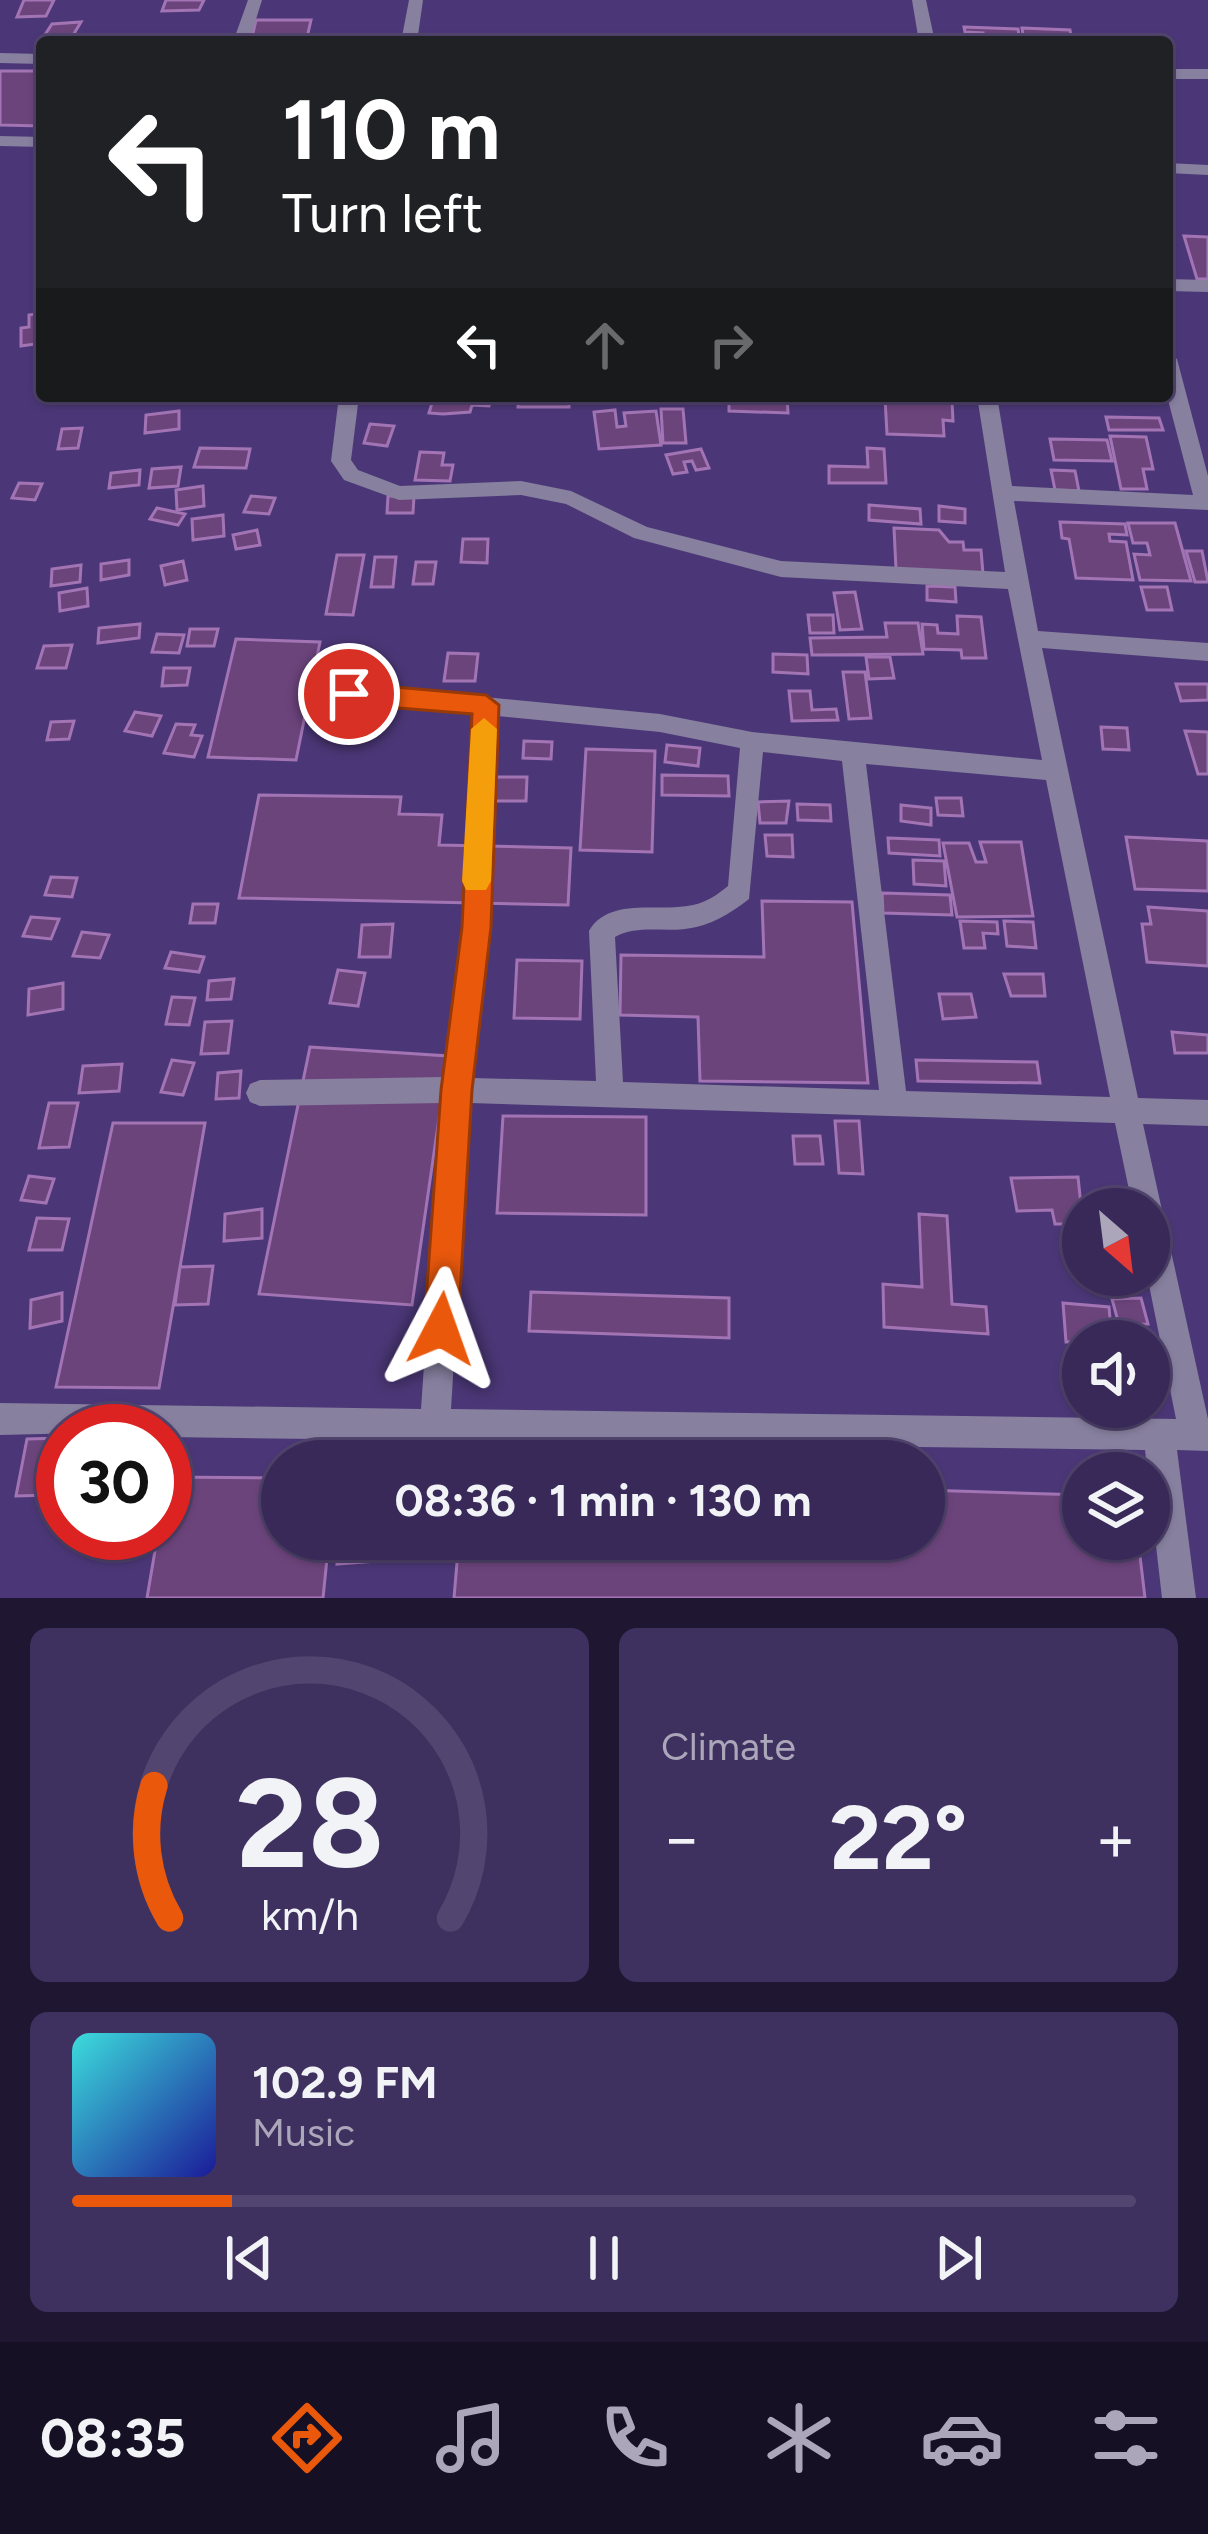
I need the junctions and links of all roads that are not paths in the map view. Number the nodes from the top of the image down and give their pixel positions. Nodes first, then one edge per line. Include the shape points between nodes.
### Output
1 (255, 0) edge
2 (416, 0) edge
3 (920, 0) edge
4 (243, 36) edge
5 (410, 36) edge
6 (926, 36) edge
7 (0, 58) edge
8 (36, 59) edge
9 (1173, 74) edge
10 (1208, 74) edge
11 (0, 141) edge
12 (36, 142) edge
13 (1173, 168) edge
14 (1208, 170) edge
15 (1173, 285) edge
16 (1208, 286) edge
17 (1173, 381) edge
18 (348, 402) edge
19 (988, 402) edge
20 (1006, 494) junction
21 (1207, 503) edge
22 (1017, 581) junction
23 (1031, 639) junction
24 (1208, 652) edge
25 (349, 694) dead end
26 (486, 705) junction
27 (752, 741) junction
28 (853, 753) junction
29 (1058, 771) junction
30 (457, 1090) junction
31 (260, 1093) dead end
32 (610, 1094) junction
33 (894, 1101) junction
34 (1126, 1109) junction
35 (1208, 1113) edge
36 (1143, 1188) edge
37 (1168, 1296) edge
38 (0, 1419) edge
39 (435, 1425) junction
40 (1159, 1434) junction
41 (1201, 1435) edge
42 (1179, 1598) edge

1 - 4 street
2 - 5 street
3 - 6 street
7 - 8 street
9 - 10 street
11 - 12 street
13 - 14 street
15 - 16 street
17 - 21 street
18 - 22 street via 341,461 376,487 521,488 572,497 640,533 781,569
19 - 20 street
20 - 21 street
20 - 22 street
22 - 23 street
23 - 24 street
23 - 29 street
25 - 26 street
26 - 27 street
26 - 30 street via 477,927
27 - 28 street
27 - 32 street via 740,892 703,918 616,920 602,931
28 - 29 street
28 - 33 street
29 - 34 street
30 - 31 street
30 - 32 street
30 - 39 street
32 - 33 street
33 - 34 street
34 - 35 street
34 - 36 street
37 - 41 street
38 - 39 street
39 - 40 street
40 - 41 street
40 - 42 street

